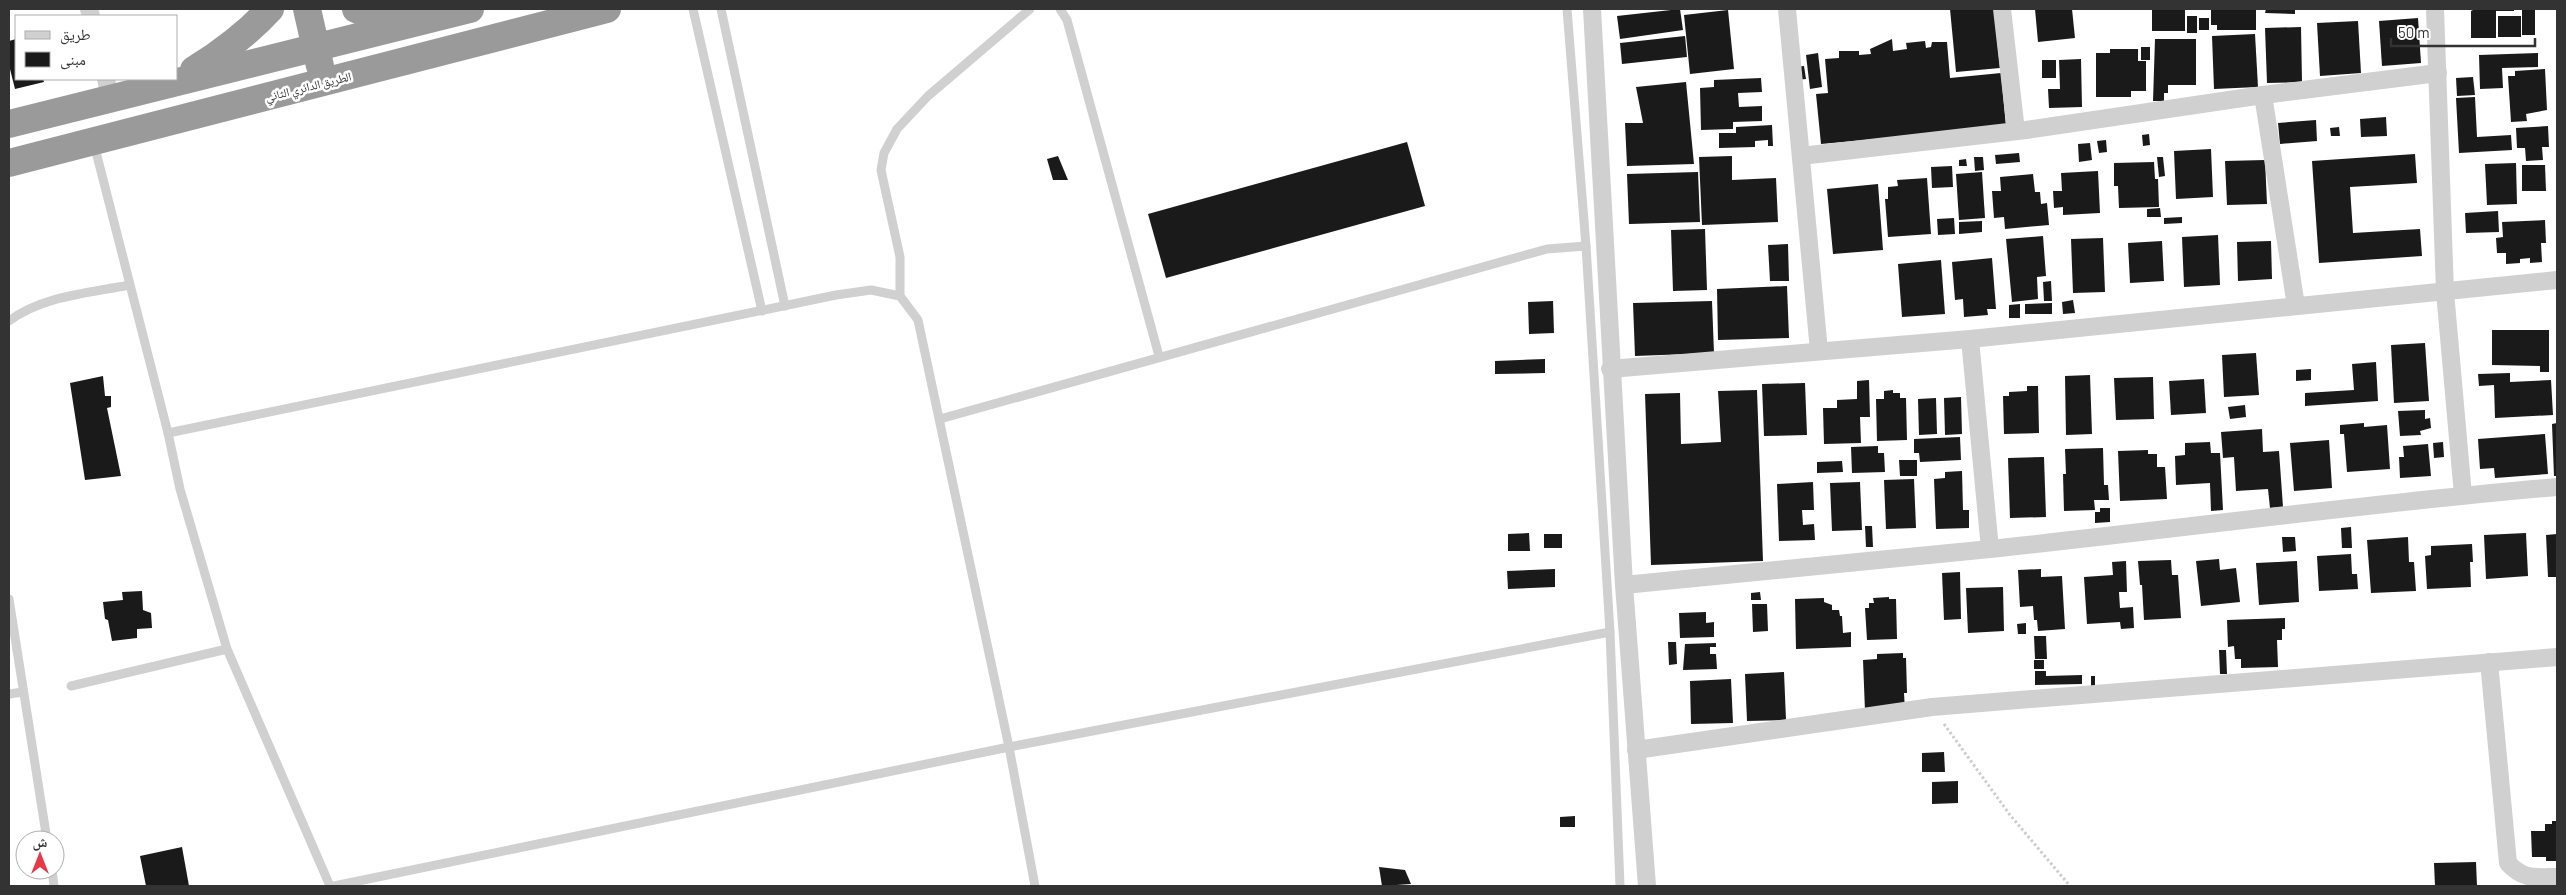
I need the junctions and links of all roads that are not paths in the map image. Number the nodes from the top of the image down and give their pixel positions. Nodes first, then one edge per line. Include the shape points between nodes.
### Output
1 (270, 9) edge
2 (306, 9) edge
3 (337, 9) edge
4 (356, 9) edge
5 (470, 9) edge
6 (606, 9) edge
7 (693, 9) edge
8 (721, 9) edge
9 (1030, 9) edge
10 (1060, 9) edge
11 (1567, 9) edge
12 (1592, 9) edge
13 (1787, 9) edge
14 (2002, 9) edge
15 (2434, 9) edge
16 (426, 20) junction
17 (345, 40) junction
18 (316, 48) junction
19 (358, 73) junction
20 (2438, 73) junction
21 (178, 77) edge
22 (178, 79) edge
23 (171, 81) edge
24 (324, 82) junction
25 (108, 89) edge
26 (2263, 95) junction
27 (9, 124) edge
28 (2016, 131) junction
29 (94, 141) junction
30 (1801, 156) junction
31 (9, 163) edge
32 (1586, 246) junction
33 (2557, 280) edge
34 (129, 285) junction
35 (2445, 292) junction
36 (900, 296) junction
37 (786, 306) junction
38 (2296, 306) junction
39 (762, 311) junction
40 (9, 321) edge
41 (1970, 339) junction
42 (1819, 351) junction
43 (1158, 356) junction
44 (1610, 369) junction
45 (940, 419) junction
46 (168, 433) junction
47 (2557, 487) edge
48 (2463, 495) junction
49 (1990, 549) junction
50 (1624, 585) junction
51 (9, 599) edge
52 (1610, 632) junction
53 (227, 650) junction
54 (2557, 657) edge
55 (2489, 662) junction
56 (71, 686) dead end
57 (23, 692) junction
58 (9, 694) edge
59 (1009, 747) junction
60 (1636, 750) junction
61 (45, 830) edge
62 (2557, 877) edge
63 (330, 886) edge
64 (334, 886) edge
65 (1035, 886) edge
66 (1620, 886) edge
67 (1647, 886) edge

1 - 21 highway via 224,51
2 - 18 highway
3 - 17 highway
4 - 16 highway via 396,22
5 - 16 highway
6 - 19 highway, الطريق الدائري الثاني
7 - 39 lane
8 - 37 lane
9 - 36 lane via 928,96 897,129 884,153 881,170 900,257
10 - 43 lane via 1067,20
11 - 32 lane
12 - 44 street
13 - 30 street
14 - 28 street
15 - 20 street
16 - 17 highway
17 - 18 highway
17 - 19 highway
18 - 22 highway
18 - 24 highway
19 - 24 highway, الطريق الدائري الثاني
20 - 26 street
20 - 35 street
23 - 25 highway
24 - 29 highway, الطريق الدائري الثاني
25 - 27 highway
26 - 28 street
26 - 38 street
28 - 30 street
29 - 31 highway, الطريق الدائري الثاني
29 - 34 lane
30 - 42 street
32 - 43 lane via 1547,249
32 - 52 lane
33 - 35 street
34 - 40 lane via 48,301 24,309
34 - 46 lane
35 - 38 street
35 - 48 street
36 - 37 lane via 871,290
36 - 45 lane via 918,320
37 - 39 lane
38 - 41 street
39 - 46 lane
41 - 42 street
41 - 49 street
42 - 44 street
43 - 45 lane
44 - 50 street
45 - 59 lane
46 - 53 lane via 180,489
47 - 48 street
48 - 49 street
49 - 50 street
50 - 60 street
51 - 57 lane
52 - 59 lane
52 - 66 lane
53 - 56 lane
53 - 63 lane
54 - 55 street
55 - 60 street via 1932,707
55 - 62 street via 2508,863 2517,874
57 - 58 lane
57 - 61 lane
59 - 64 lane
59 - 65 lane
60 - 67 street

